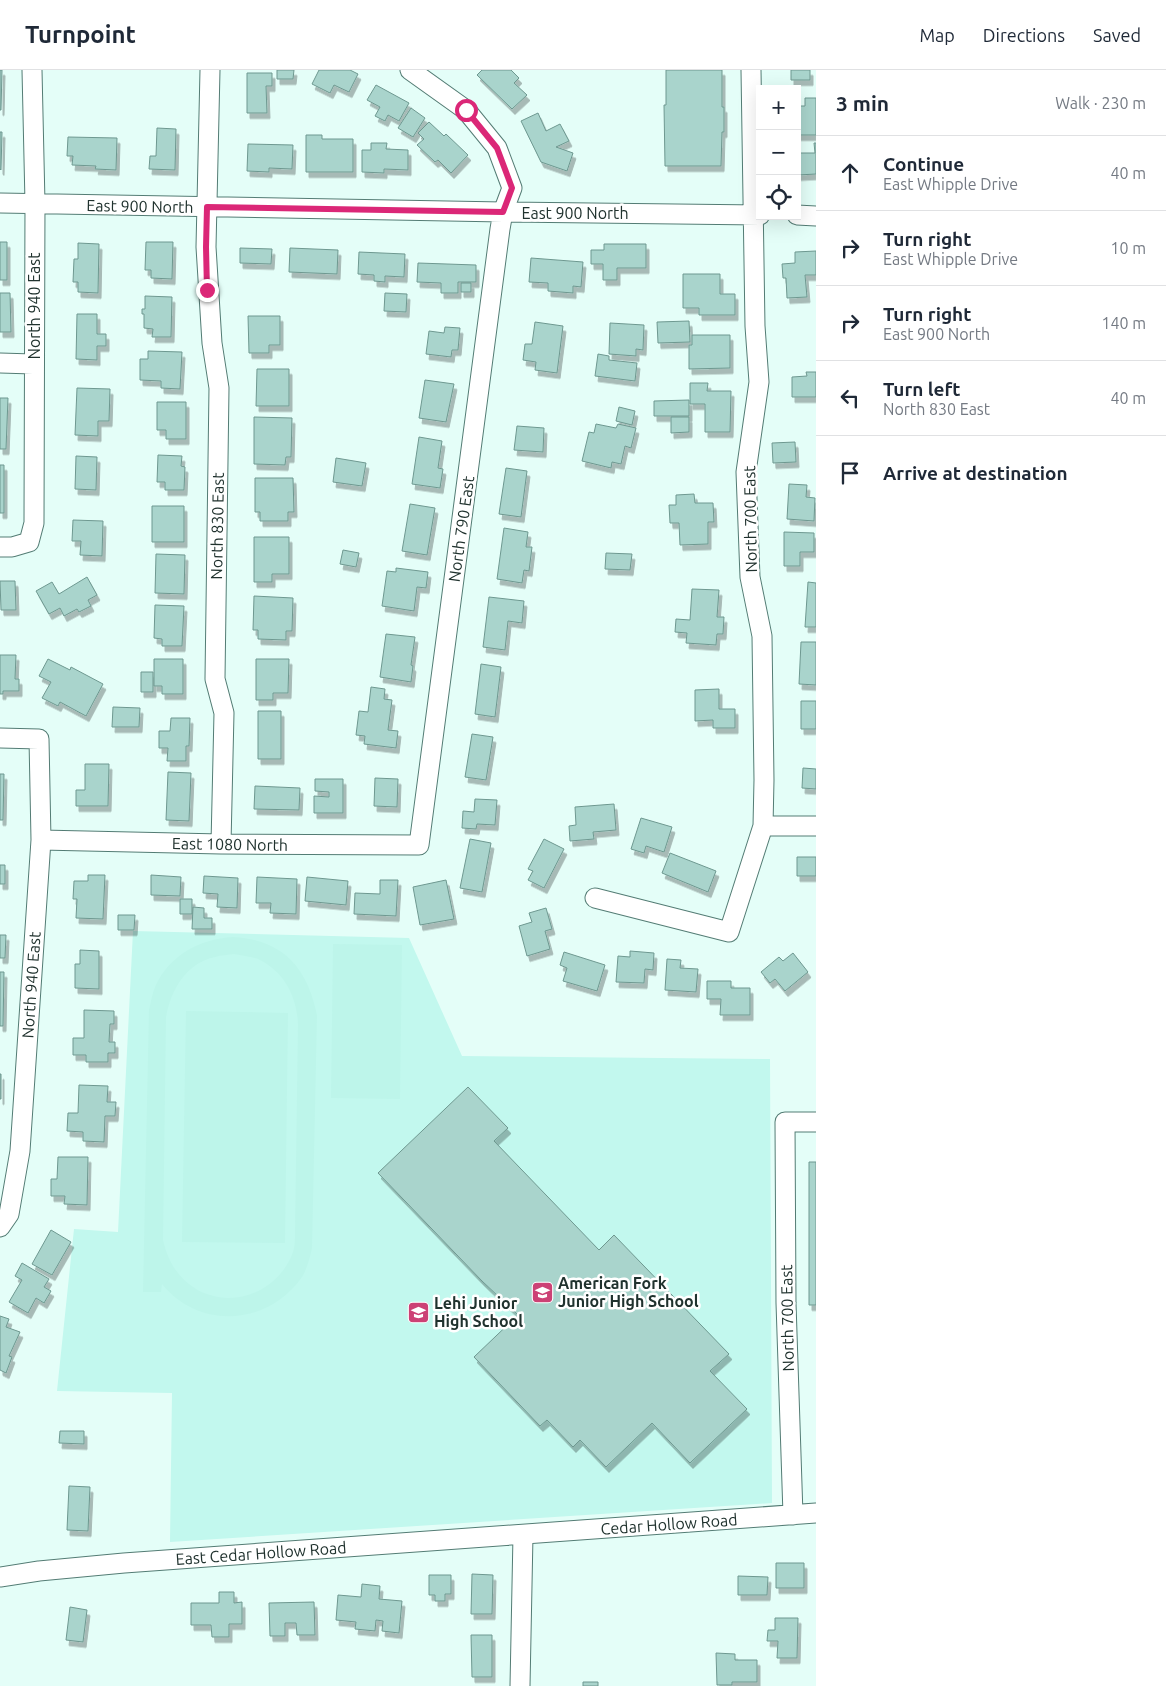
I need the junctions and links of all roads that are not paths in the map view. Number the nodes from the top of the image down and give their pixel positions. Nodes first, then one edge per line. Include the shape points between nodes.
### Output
1 (32, 70) edge
2 (210, 70) edge
3 (410, 70) edge
4 (751, 70) edge
5 (756, 191) edge
6 (0, 203) edge
7 (35, 203) junction
8 (207, 207) junction
9 (503, 212) junction
10 (756, 215) edge
11 (801, 216) edge
12 (816, 216) edge
13 (757, 220) edge
14 (0, 363) edge
15 (33, 364) junction
16 (0, 547) edge
17 (0, 738) edge
18 (764, 826) junction
19 (816, 826) edge
20 (41, 840) junction
21 (221, 844) junction
22 (419, 845) joint
23 (595, 898) dead end
24 (816, 1122) edge
25 (0, 1227) edge
26 (816, 1513) edge
27 (794, 1515) junction
28 (523, 1535) junction
29 (0, 1577) edge
30 (520, 1686) edge

1 - 7 street, North 940 East
2 - 8 street, North 830 East
3 - 9 street, North 790 East via 466,110 497,148 512,188
4 - 5 street, North 700 East
6 - 7 street, East 900 North
7 - 8 street, East 900 North
7 - 15 street, North 940 East
8 - 9 street, East 900 North
8 - 21 street, North 830 East via 207,290 219,388 215,679 224,713
9 - 10 street, East 900 North
9 - 22 street, North 790 East
11 - 12 street
13 - 18 street, North 700 East via 755,326 759,382 746,472 750,577 762,636
14 - 15 street
15 - 16 street, North 940 East via 34,523 28,542
17 - 20 street, North 940 East via 39,739
18 - 19 street
18 - 23 street, North 700 East via 729,932
20 - 21 street, East 1080 North
20 - 25 street, North 940 East via 20,1151 9,1214
21 - 22 street, East 1080 North
24 - 27 street, North 700 East via 785,1122 786,1303
26 - 27 street, Cedar Hollow Road
27 - 28 street, Cedar Hollow Road
28 - 29 street, East Cedar Hollow Road via 124,1563
28 - 30 street

